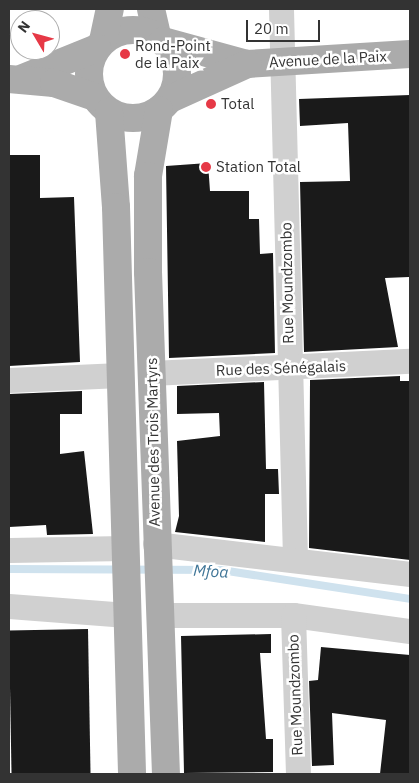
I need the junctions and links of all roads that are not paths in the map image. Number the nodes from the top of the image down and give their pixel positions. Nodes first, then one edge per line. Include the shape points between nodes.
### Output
1 (110, 9) edge
2 (151, 9) edge
3 (281, 9) edge
4 (160, 39) junction
5 (100, 44) junction
6 (410, 54) edge
7 (283, 61) junction
8 (247, 64) junction
9 (15, 79) edge
10 (102, 105) junction
11 (164, 105) junction
12 (410, 361) edge
13 (288, 368) junction
14 (151, 373) junction
15 (120, 375) junction
16 (9, 380) edge
17 (9, 550) edge
18 (156, 556) junction
19 (125, 558) junction
20 (295, 558) junction
21 (410, 574) edge
22 (9, 606) edge
23 (127, 608) junction
24 (159, 609) junction
25 (293, 615) junction
26 (410, 631) edge
27 (132, 774) edge
28 (166, 774) edge
29 (298, 774) edge

1 - 5 main road
2 - 4 main road
3 - 7 street, Rue Moundzombo
4 - 5 main road via 129,29
4 - 8 main road, Avenue de la Paix
4 - 11 main road via 177,68
5 - 9 main road
5 - 10 main road via 88,75
6 - 7 main road, Avenue de la Paix
7 - 8 main road, Avenue de la Paix
7 - 13 street, Rue Moundzombo
8 - 11 main road, Avenue de la Paix
9 - 10 main road via 54,83
10 - 11 main road via 143,118
10 - 15 main road, Avenue des Trois Martyrs
11 - 14 main road, Avenue des Trois Martyrs via 148,176
12 - 13 street, Rue des Sénégalais
13 - 14 street, Rue des Sénégalais
13 - 20 street, Rue Moundzombo
14 - 18 main road, Avenue des Trois Martyrs
15 - 16 street
15 - 19 main road, Avenue des Trois Martyrs
17 - 19 street
18 - 20 street
18 - 24 main road, Avenue des Trois Martyrs
19 - 23 main road, Avenue des Trois Martyrs
20 - 21 street
22 - 23 street
23 - 27 main road, Avenue des Trois Martyrs
24 - 25 street
24 - 28 main road, Avenue des Trois Martyrs
25 - 26 street
25 - 29 street, Rue Moundzombo

